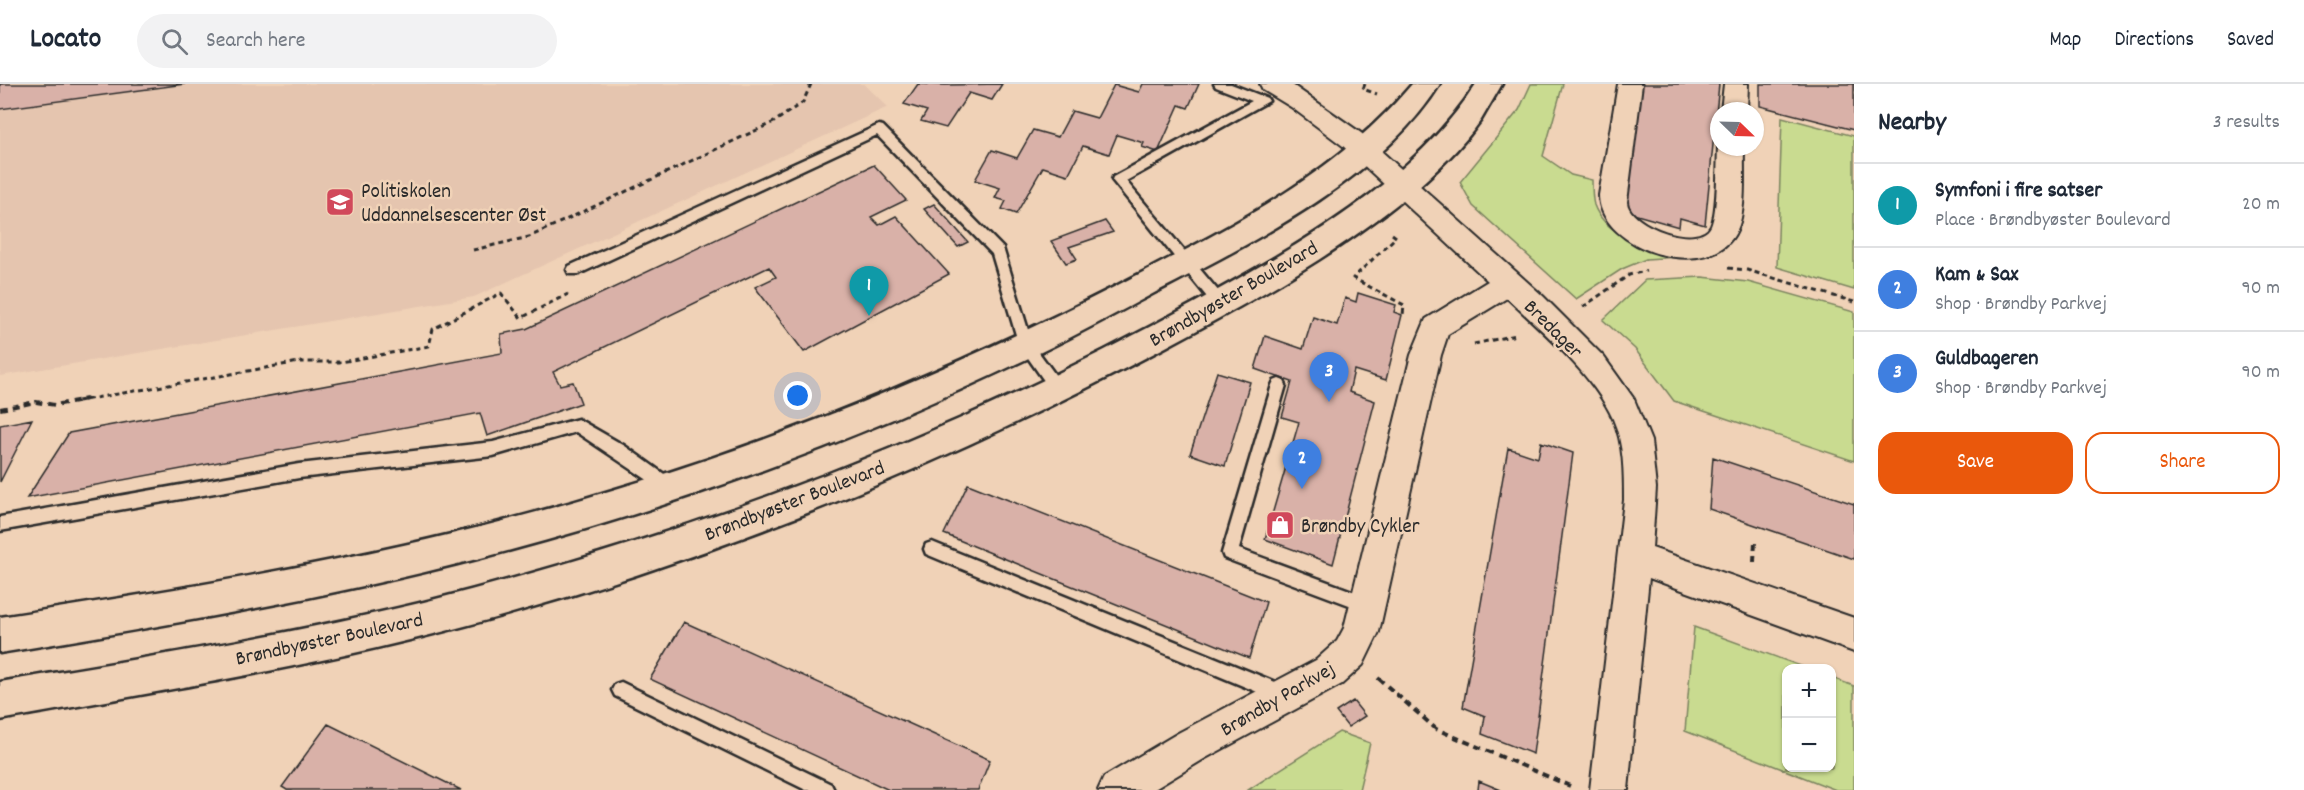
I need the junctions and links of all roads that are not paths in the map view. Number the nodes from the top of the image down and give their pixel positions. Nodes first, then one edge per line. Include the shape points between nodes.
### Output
1 (1220, 84) edge
2 (1272, 84) edge
3 (1427, 84) edge
4 (1489, 84) edge
5 (1629, 84) edge
6 (1736, 84) edge
7 (1735, 102) edge
8 (1365, 151) junction
9 (1730, 156) edge
10 (1401, 184) junction
11 (1187, 263) junction
12 (574, 270) road end
13 (1509, 283) junction
14 (1220, 303) junction
15 (1026, 345) junction
16 (1279, 385) dead end
17 (1057, 388) junction
18 (669, 486) junction
19 (0, 524) edge
20 (932, 549) dead end
21 (1634, 557) junction
22 (1368, 604) junction
23 (0, 635) edge
24 (1854, 635) edge
25 (621, 690) dead end
26 (1286, 695) junction
27 (0, 701) edge
28 (825, 790) edge
29 (1117, 790) edge
30 (1609, 790) edge

1 - 11 lane via 1263,101 1118,180
2 - 8 street, Bredager via 1301,100
3 - 8 street via 1412,105
4 - 10 street, Brøndbyøster Boulevard via 1450,138
5 - 9 street via 1613,195 1614,209 1625,222 1645,236 1671,245 1710,245 1725,228
6 - 7 street
8 - 10 street, Bredager
8 - 11 street via 1327,182
10 - 13 street, Bredager
10 - 14 street, Brøndbyøster Boulevard via 1295,259
11 - 14 lane
11 - 15 street
12 - 15 lane via 879,129 998,252
13 - 21 street, Bredager via 1601,376 1633,429 1641,461
13 - 22 street, Brøndby Parkvej via 1436,327 1426,355
14 - 17 street, Brøndbyøster Boulevard
15 - 17 lane
15 - 18 street via 834,429
16 - 22 lane via 1230,553
17 - 27 street, Brøndbyøster Boulevard via 840,485 607,567 334,640
18 - 19 lane via 578,425 493,449 299,471
18 - 23 street via 485,541 361,571 221,599
20 - 26 lane
21 - 24 street
21 - 30 street, Bredager
22 - 26 street, Brøndby Parkvej via 1361,632 1350,653 1329,672
25 - 28 lane
26 - 29 street, Brøndby Parkvej

